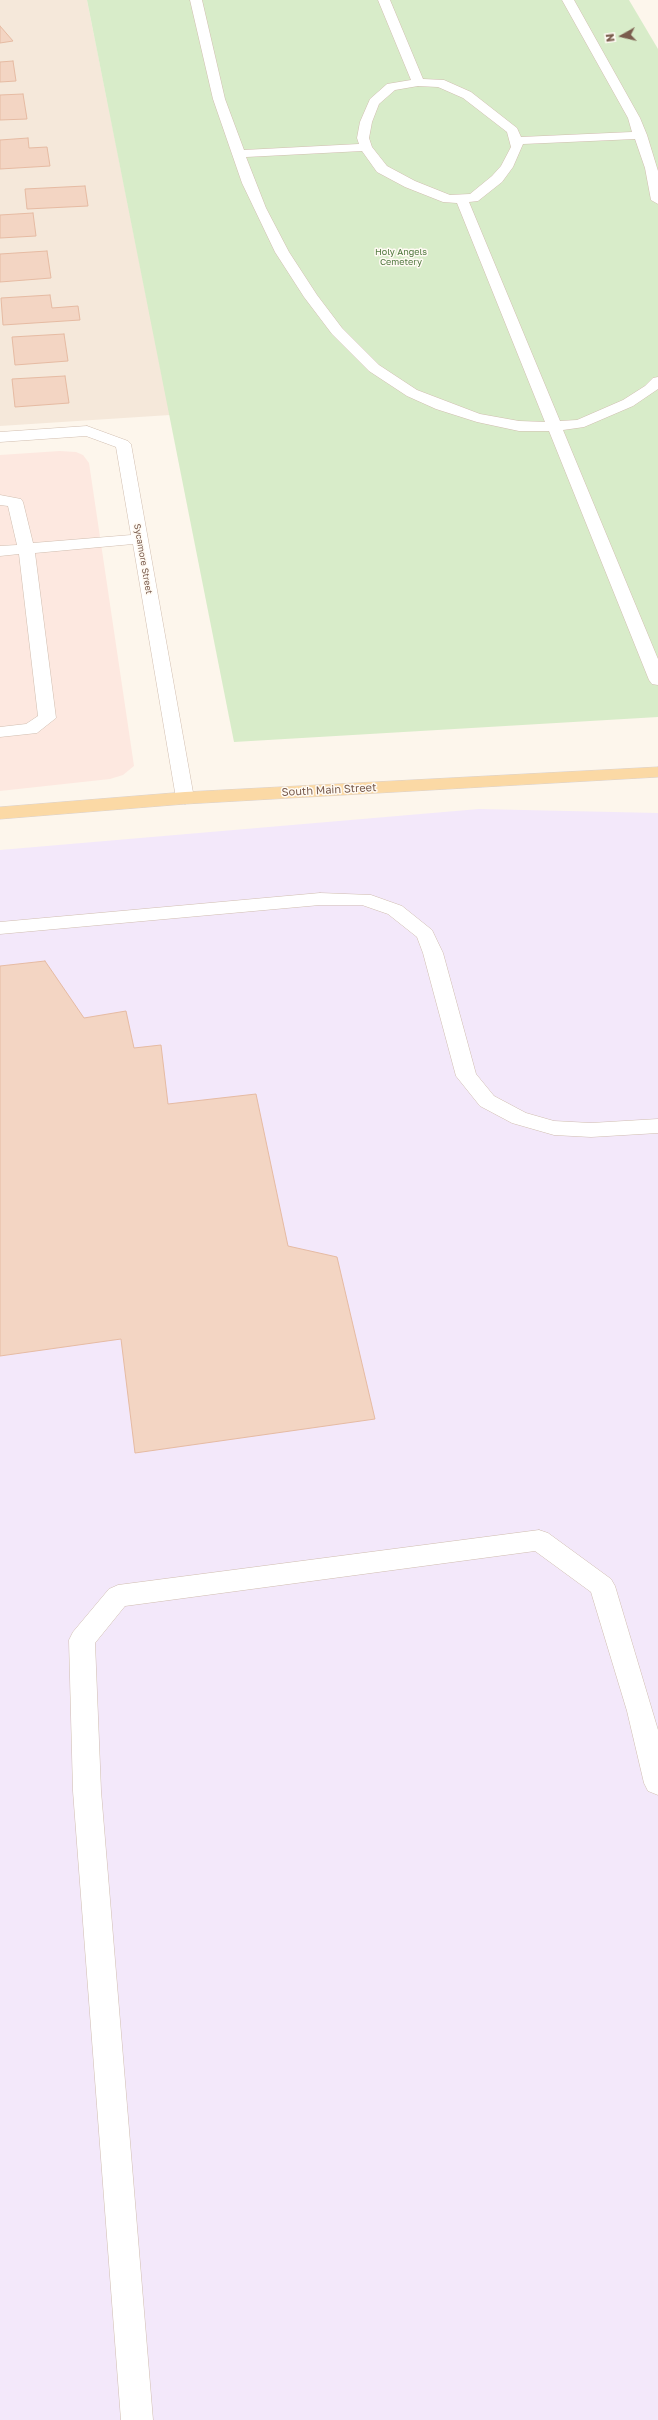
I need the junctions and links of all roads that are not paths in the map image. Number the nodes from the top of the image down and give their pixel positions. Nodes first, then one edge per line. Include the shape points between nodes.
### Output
1 (196, 0) edge
2 (384, 0) edge
3 (568, 0) edge
4 (418, 82) junction
5 (641, 135) junction
6 (517, 141) junction
7 (366, 147) junction
8 (239, 154) junction
9 (462, 200) junction
10 (658, 200) edge
11 (658, 381) edge
12 (555, 426) junction
13 (0, 437) edge
14 (0, 500) edge
15 (140, 539) junction
16 (26, 549) junction
17 (0, 551) edge
18 (658, 680) edge
19 (0, 732) edge
20 (658, 772) edge
21 (185, 798) junction
22 (0, 813) edge
23 (0, 928) edge
24 (658, 1126) edge
25 (658, 1783) edge
26 (137, 2420) edge

1 - 8 street via 219,99
2 - 4 street
3 - 5 street via 626,101
4 - 6 street via 440,84 467,95 506,124 513,131
4 - 7 street via 391,88 374,102 366,122
5 - 6 street
5 - 10 street
6 - 9 street via 513,156 497,179 480,194
7 - 8 street
7 - 9 street via 382,169 394,176 444,198
8 - 12 street via 248,183 282,252 337,330 374,368 412,393 477,418 519,426
9 - 12 street
11 - 12 street via 628,403 597,417 579,424
12 - 18 street
13 - 15 street, Sycamore Street via 87,431 123,444
14 - 16 street via 16,502
15 - 16 street
15 - 21 street, Sycamore Street
16 - 17 street
16 - 19 street via 47,718 31,729
20 - 21 main road, South Main Street
21 - 22 main road, South Main Street
23 - 24 street via 320,899 364,899 395,910 425,934 433,953 466,1076 487,1101 519,1118 554,1128 591,1130
25 - 26 street via 602,1586 539,1540 118,1596 82,1640 87,1791

